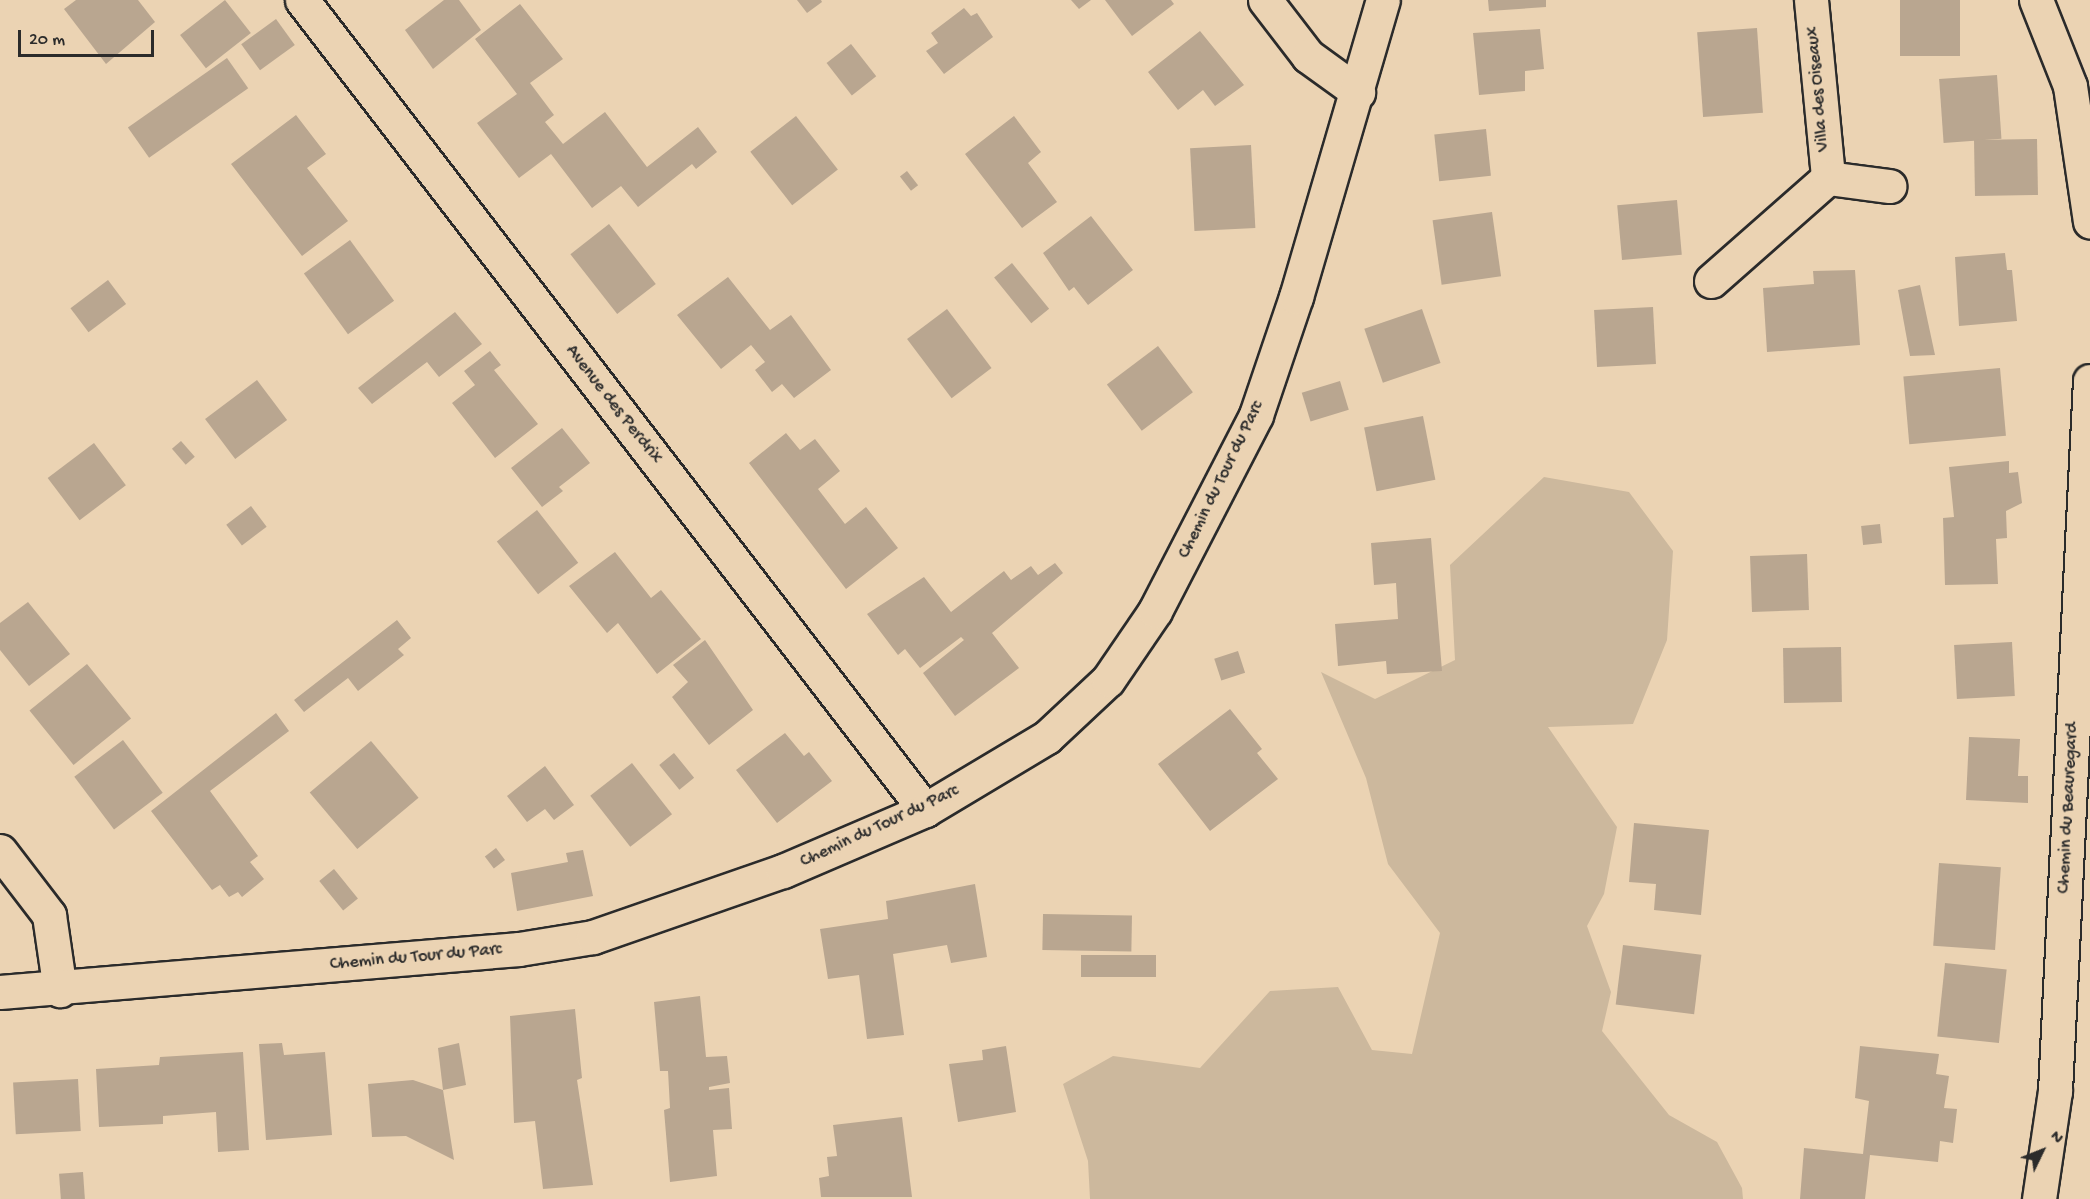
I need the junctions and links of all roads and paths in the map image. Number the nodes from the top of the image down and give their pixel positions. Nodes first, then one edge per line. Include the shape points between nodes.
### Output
1 (302, 0) edge
2 (1265, 0) edge
3 (1383, 0) edge
4 (1811, 0) edge
5 (2036, 0) edge
6 (1358, 92) junction
7 (1827, 178) junction
8 (1888, 186) dead end
9 (2090, 222) edge
10 (1711, 281) dead end
11 (2090, 381) edge
12 (925, 810) junction
13 (0, 851) edge
14 (60, 990) junction
15 (0, 992) edge
16 (2039, 1199) edge

1 - 12 street, Avenue des Perdrix
2 - 6 street via 1308,56
3 - 6 street, Chemin du Tour du Parc
4 - 7 street, Villa des Oiseaux
5 - 9 street via 2070,86
6 - 12 street, Chemin du Tour du Parc via 1257,415 1155,611 1108,680 1047,737
7 - 8 street, Villa des Oiseaux
7 - 10 street, Villa des Oiseaux
11 - 16 street, Chemin du Beauregard via 2055,1091
12 - 14 street, Chemin du Tour du Parc via 783,871 593,937 519,949
13 - 14 street via 49,915
14 - 15 street, Chemin du Tour du Parc

